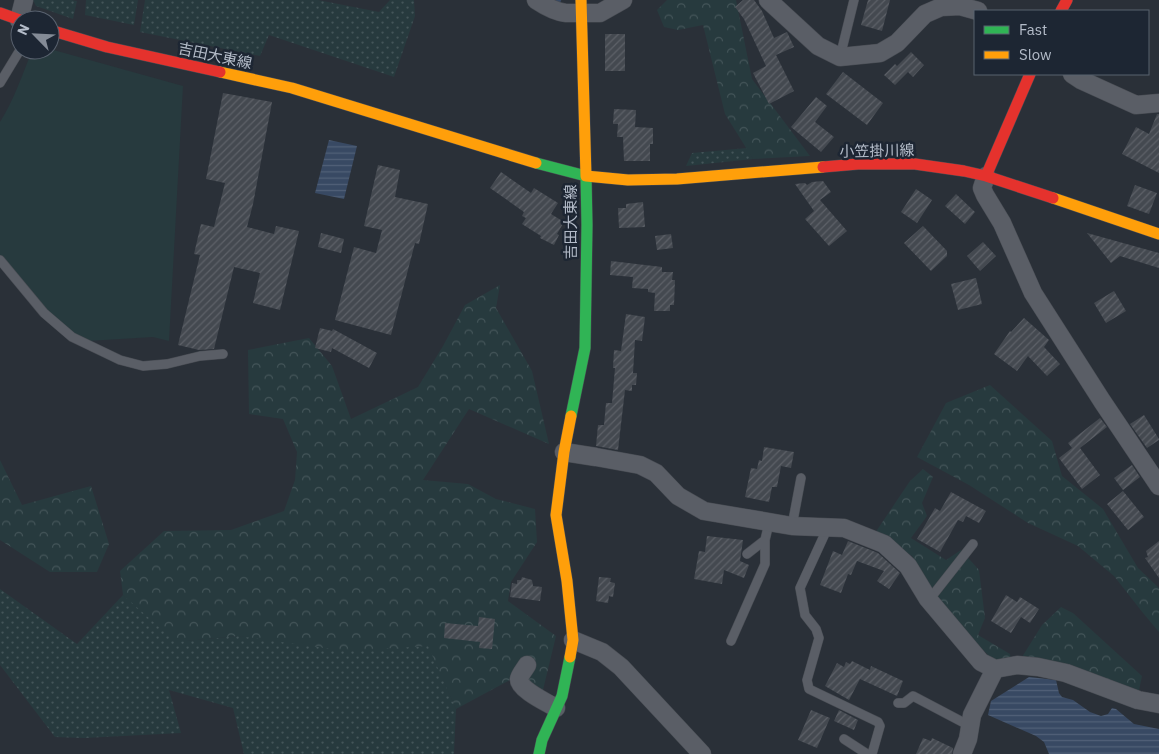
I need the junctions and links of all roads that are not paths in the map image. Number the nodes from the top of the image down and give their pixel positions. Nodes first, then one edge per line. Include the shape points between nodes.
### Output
1 (536, 0) edge
2 (623, 0) edge
3 (768, 0) edge
4 (854, 0) edge
5 (581, 7) edge
6 (974, 10) edge
7 (60, 33) edge
8 (840, 56) junction
9 (14, 60) edge
10 (1030, 75) edge
11 (1074, 75) edge
12 (0, 83) edge
13 (1159, 103) edge
14 (586, 176) junction
15 (986, 176) junction
16 (1159, 234) edge
17 (0, 260) edge
18 (223, 354) dead end
19 (564, 452) junction
20 (801, 478) dead end
21 (1159, 486) edge
22 (792, 526) junction
23 (828, 527) junction
24 (767, 531) junction
25 (973, 544) dead end
26 (747, 554) dead end
27 (929, 600) junction
28 (573, 640) junction
29 (732, 641) dead end
30 (527, 665) dead end
31 (995, 669) junction
32 (898, 703) dead end
33 (1159, 704) edge
34 (556, 708) junction
35 (970, 726) junction
36 (844, 739) dead end
37 (539, 754) edge
38 (702, 754) edge
39 (868, 754) edge
40 (872, 754) edge
41 (962, 754) edge

1 - 5 street via 561,13
2 - 5 street via 600,13
3 - 8 street via 818,46
4 - 8 lane
5 - 14 main road
6 - 8 street via 960,6 941,7 925,14 897,43 880,52
7 - 14 main road, 吉田大東線 via 107,47 292,88
9 - 12 lane
10 - 15 main road
11 - 13 street via 1136,105
14 - 15 main road, 小笠掛川線 via 628,180 677,179 858,164 915,164
14 - 19 main road, 吉田大東線 via 585,348
15 - 16 main road, 小笠掛川線
15 - 21 street via 982,188 1002,223 1033,293
17 - 18 lane via 44,313 72,337 120,360 143,366
19 - 24 street via 640,465 656,473 678,496 704,511
19 - 28 main road, 吉田大東線 via 556,515
20 - 22 lane
22 - 23 street
22 - 24 street
23 - 27 street via 844,528 884,544 908,566
23 - 40 lane via 800,588 805,615 819,638 807,680 810,689 878,722 880,726
24 - 26 lane
24 - 29 lane via 765,564
25 - 27 lane
27 - 31 street via 981,662
28 - 34 main road, 吉田大東線 via 562,696
28 - 38 street via 602,652 621,667
30 - 34 street via 519,678 523,688
31 - 33 street via 1017,665 1066,673 1138,700
31 - 35 street via 972,715
32 - 35 lane via 913,696
34 - 37 main road, 吉田大東線
35 - 41 street
36 - 39 lane

